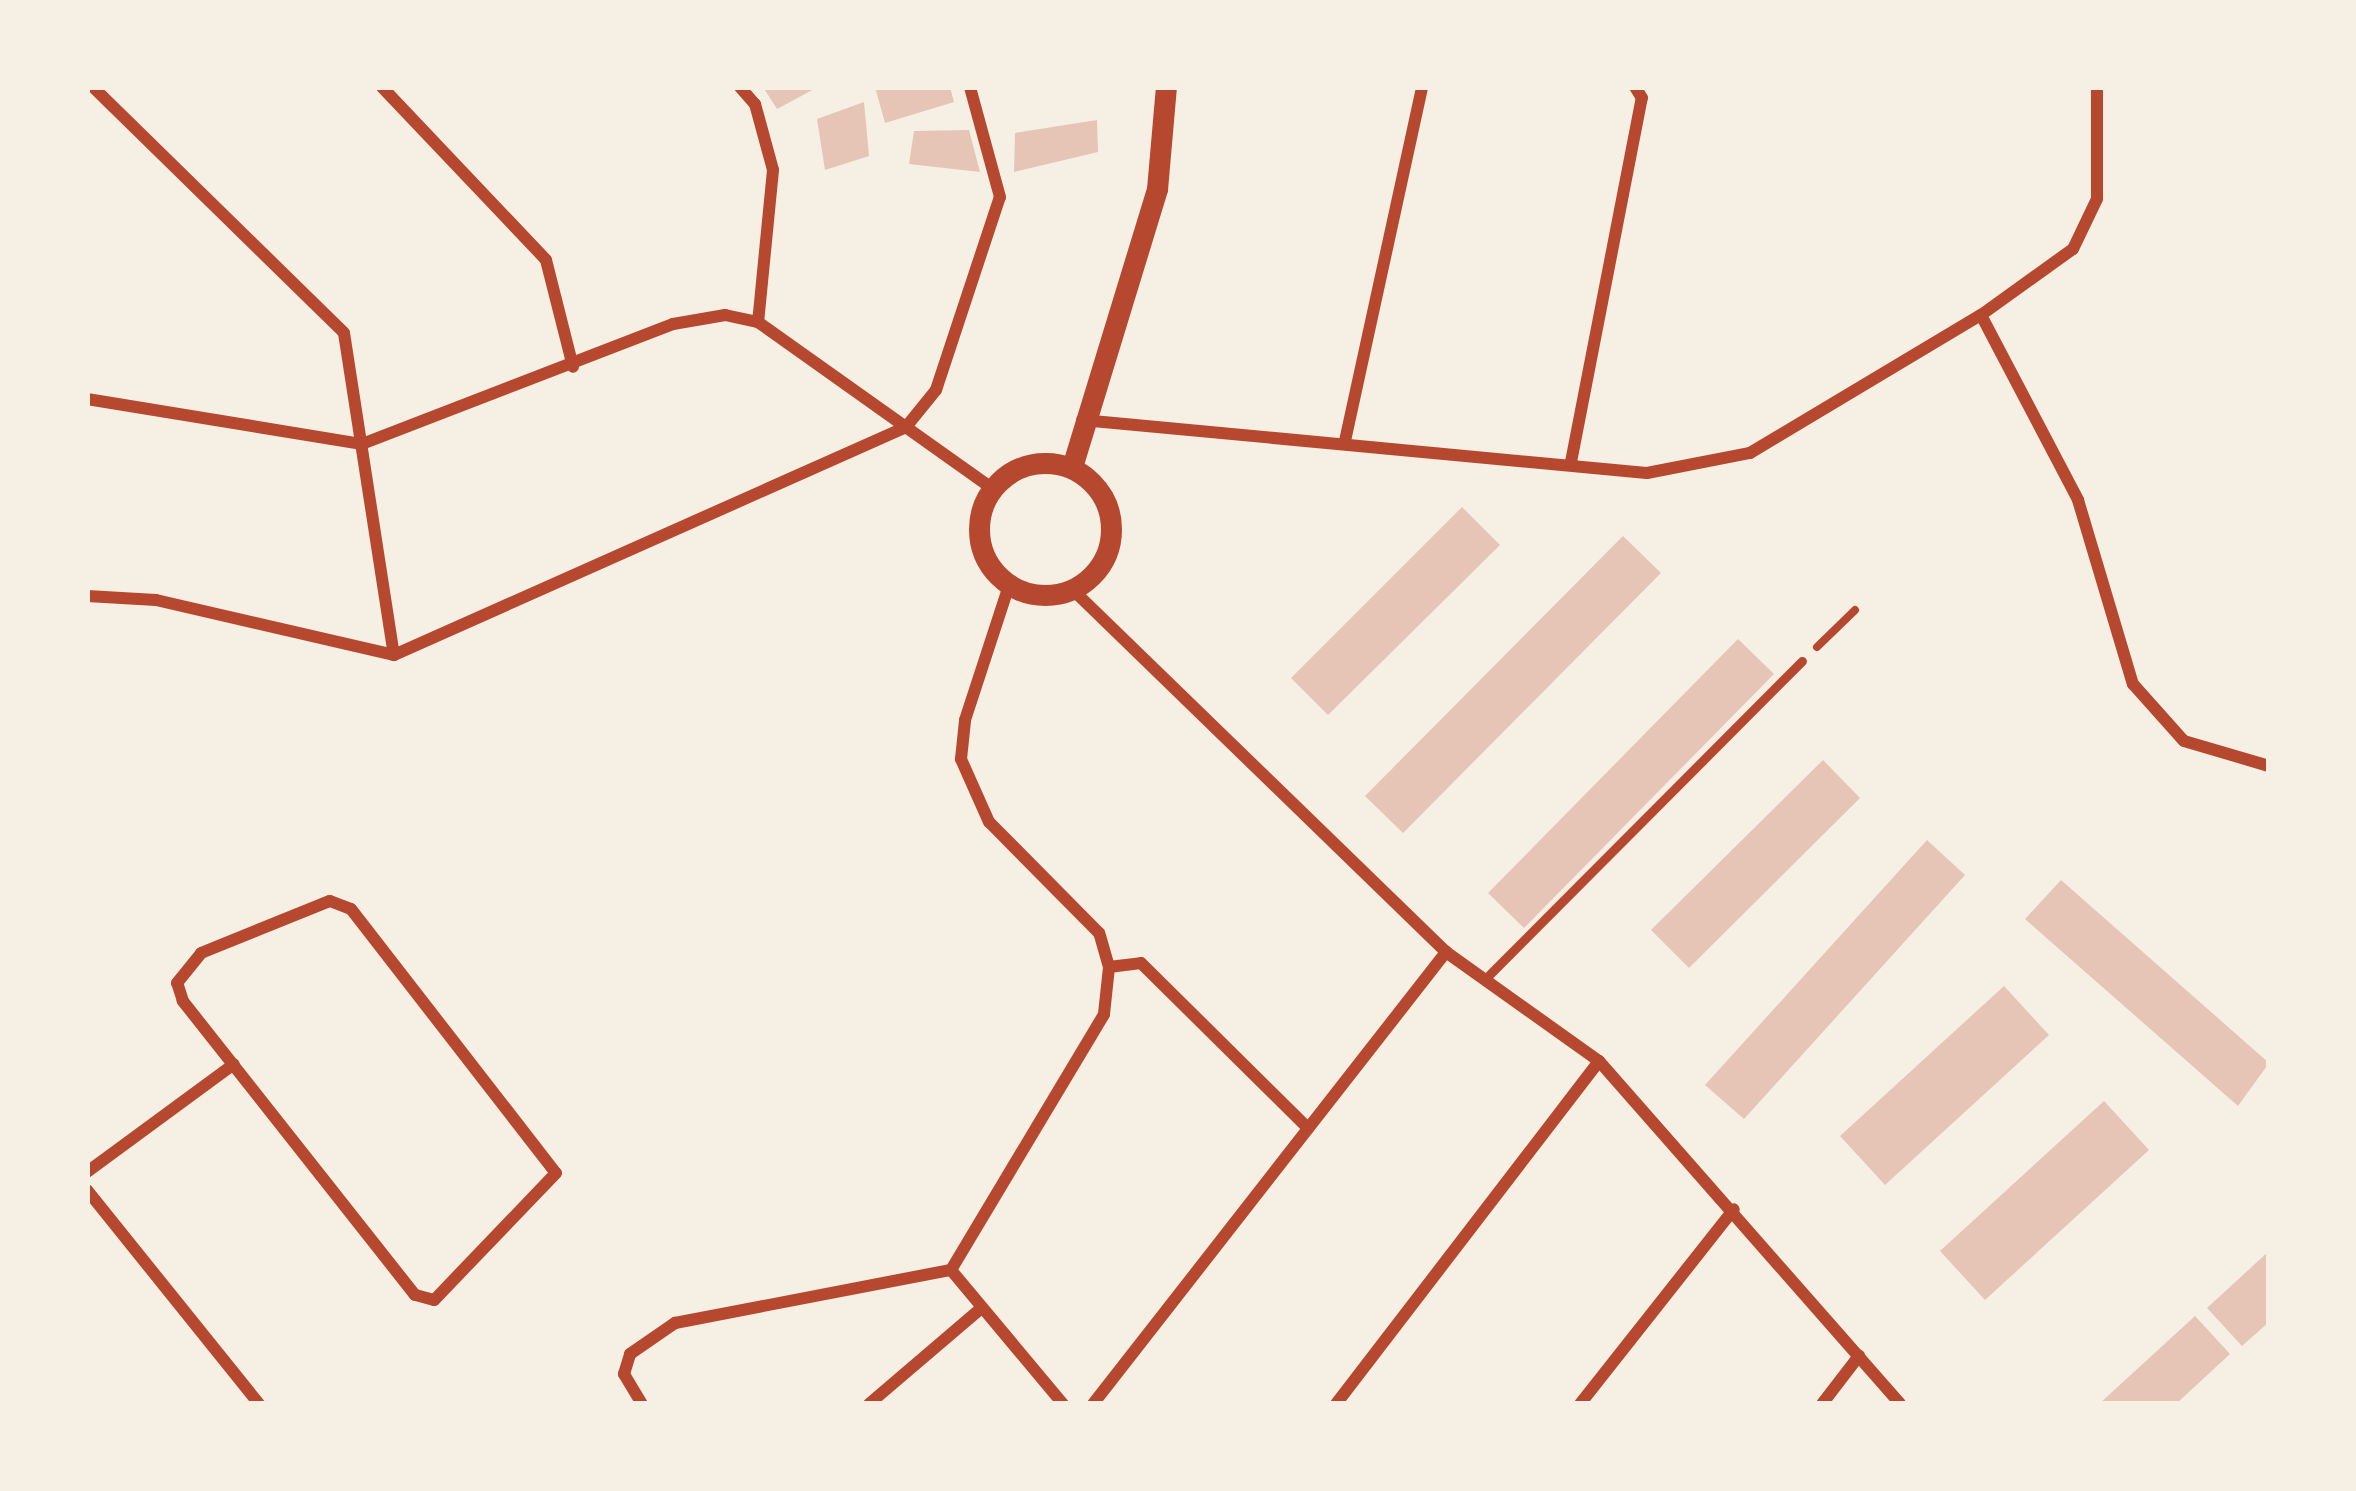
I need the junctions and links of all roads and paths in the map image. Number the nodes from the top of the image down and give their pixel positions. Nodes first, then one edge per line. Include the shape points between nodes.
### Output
1 (93, 87) edge
2 (382, 87) edge
3 (740, 87) edge
4 (970, 87) edge
5 (1166, 87) edge
6 (1422, 87) edge
7 (1635, 87) edge
8 (2097, 87) edge
9 (1981, 315) junction
10 (758, 322) junction
11 (573, 367) junction
12 (87, 399) edge
13 (1082, 420) junction
14 (906, 428) junction
15 (1345, 441) junction
16 (362, 444) junction
17 (1571, 462) junction
18 (1072, 467) junction
19 (992, 488) junction
20 (1009, 585) junction
21 (1072, 590) junction
22 (87, 596) edge
23 (1855, 610) dead end
24 (394, 656) junction
25 (1802, 661) joint
26 (2269, 766) edge
27 (1446, 952) junction
28 (1109, 967) junction
29 (1485, 979) junction
30 (1599, 1061) junction
31 (234, 1064) junction
32 (1308, 1128) junction
33 (87, 1172) edge
34 (87, 1190) edge
35 (1734, 1209) junction
36 (951, 1270) junction
37 (979, 1310) junction
38 (1859, 1355) junction
39 (259, 1404) edge
40 (642, 1404) edge
41 (869, 1404) edge
42 (1063, 1404) edge
43 (1093, 1404) edge
44 (1336, 1404) edge
45 (1580, 1404) edge
46 (1822, 1404) edge
47 (1900, 1404) edge

1 - 16 street via 344,333
2 - 11 street via 546,260
3 - 10 street via 755,104 773,170
4 - 14 street via 1000,197 936,390
5 - 13 street via 1157,189
6 - 15 street
7 - 17 street via 1642,98
8 - 9 street via 2097,199 2089,226 2052,267
9 - 17 street via 1750,453 1647,473
9 - 26 street via 2078,500 2133,684 2184,741
10 - 11 street via 725,315 673,324
10 - 14 street
11 - 16 street
12 - 16 street
13 - 15 street
13 - 18 street
14 - 19 street
14 - 24 street
15 - 17 street
16 - 24 street
18 - 19 street via 1028,464
18 - 21 street via 1104,496 1112,539 1105,560
19 - 20 street via 978,530 982,551
20 - 21 street via 1051,596
20 - 28 street via 965,720 966,776 989,822 1099,933
21 - 27 street
22 - 24 street via 156,600
23 - 25 path
25 - 29 lane
27 - 29 street
27 - 32 street
28 - 32 street via 1142,963
28 - 36 street via 1104,1014
29 - 30 street
30 - 35 street
30 - 44 street
31 - 31 street via 425,1300 444,1294 555,1182 553,1162 341,901 184,965 177,983 183,1001
31 - 33 street
32 - 43 street
34 - 39 street
35 - 38 street
35 - 45 street
36 - 37 street
36 - 40 street via 675,1323 630,1354 624,1374
37 - 41 street
37 - 42 street
38 - 46 street
38 - 47 street

